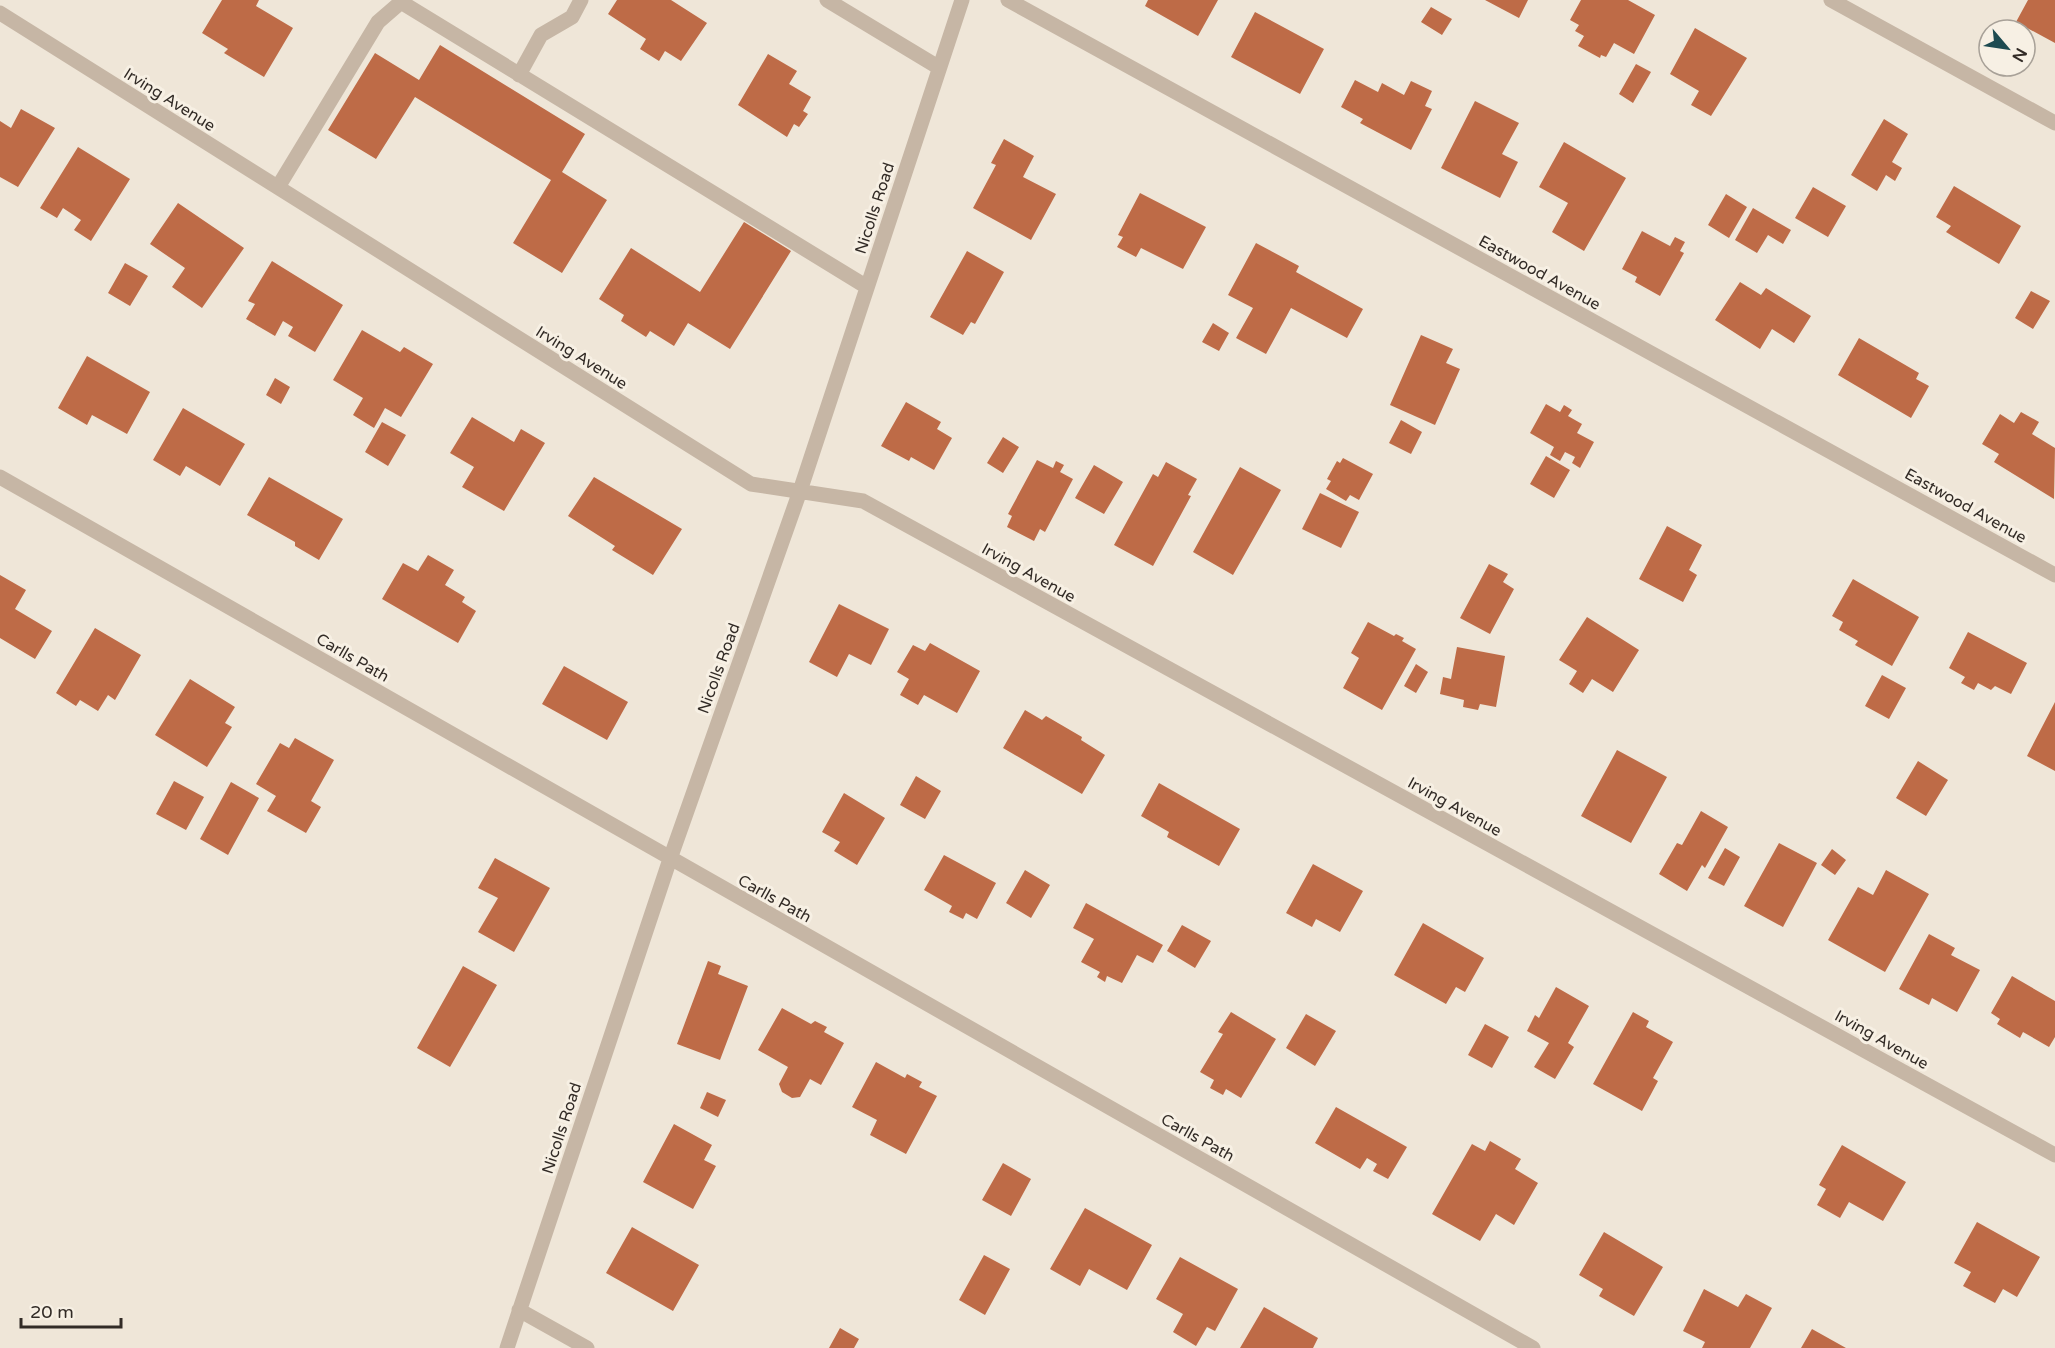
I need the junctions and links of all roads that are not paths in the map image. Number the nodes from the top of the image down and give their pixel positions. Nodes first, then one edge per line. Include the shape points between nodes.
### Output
1 (581, 0) edge
2 (827, 0) edge
3 (962, 0) edge
4 (1008, 0) edge
5 (1831, 0) edge
6 (0, 13) edge
7 (938, 67) junction
8 (519, 75) junction
9 (2055, 123) edge
10 (278, 187) junction
11 (867, 287) junction
12 (0, 477) edge
13 (800, 491) junction
14 (2055, 575) edge
15 (670, 859) junction
16 (2055, 1155) edge
17 (519, 1310) junction
18 (507, 1348) edge
19 (587, 1348) edge
20 (1533, 1348) edge

1 - 8 street via 572,17 541,35
2 - 7 street
3 - 7 street, Nicolls Road
4 - 14 street, Eastwood Avenue
5 - 9 street
6 - 10 street, Irving Avenue
7 - 11 street, Nicolls Road
8 - 10 street via 401,2 378,22
8 - 11 street
10 - 13 street, Irving Avenue via 751,484
11 - 13 street, Nicolls Road
12 - 15 street, Carlls Path
13 - 15 street, Nicolls Road
13 - 16 street, Irving Avenue via 863,501
15 - 17 street, Nicolls Road
15 - 20 street, Carlls Path
17 - 18 street, Nicolls Road
17 - 19 street

